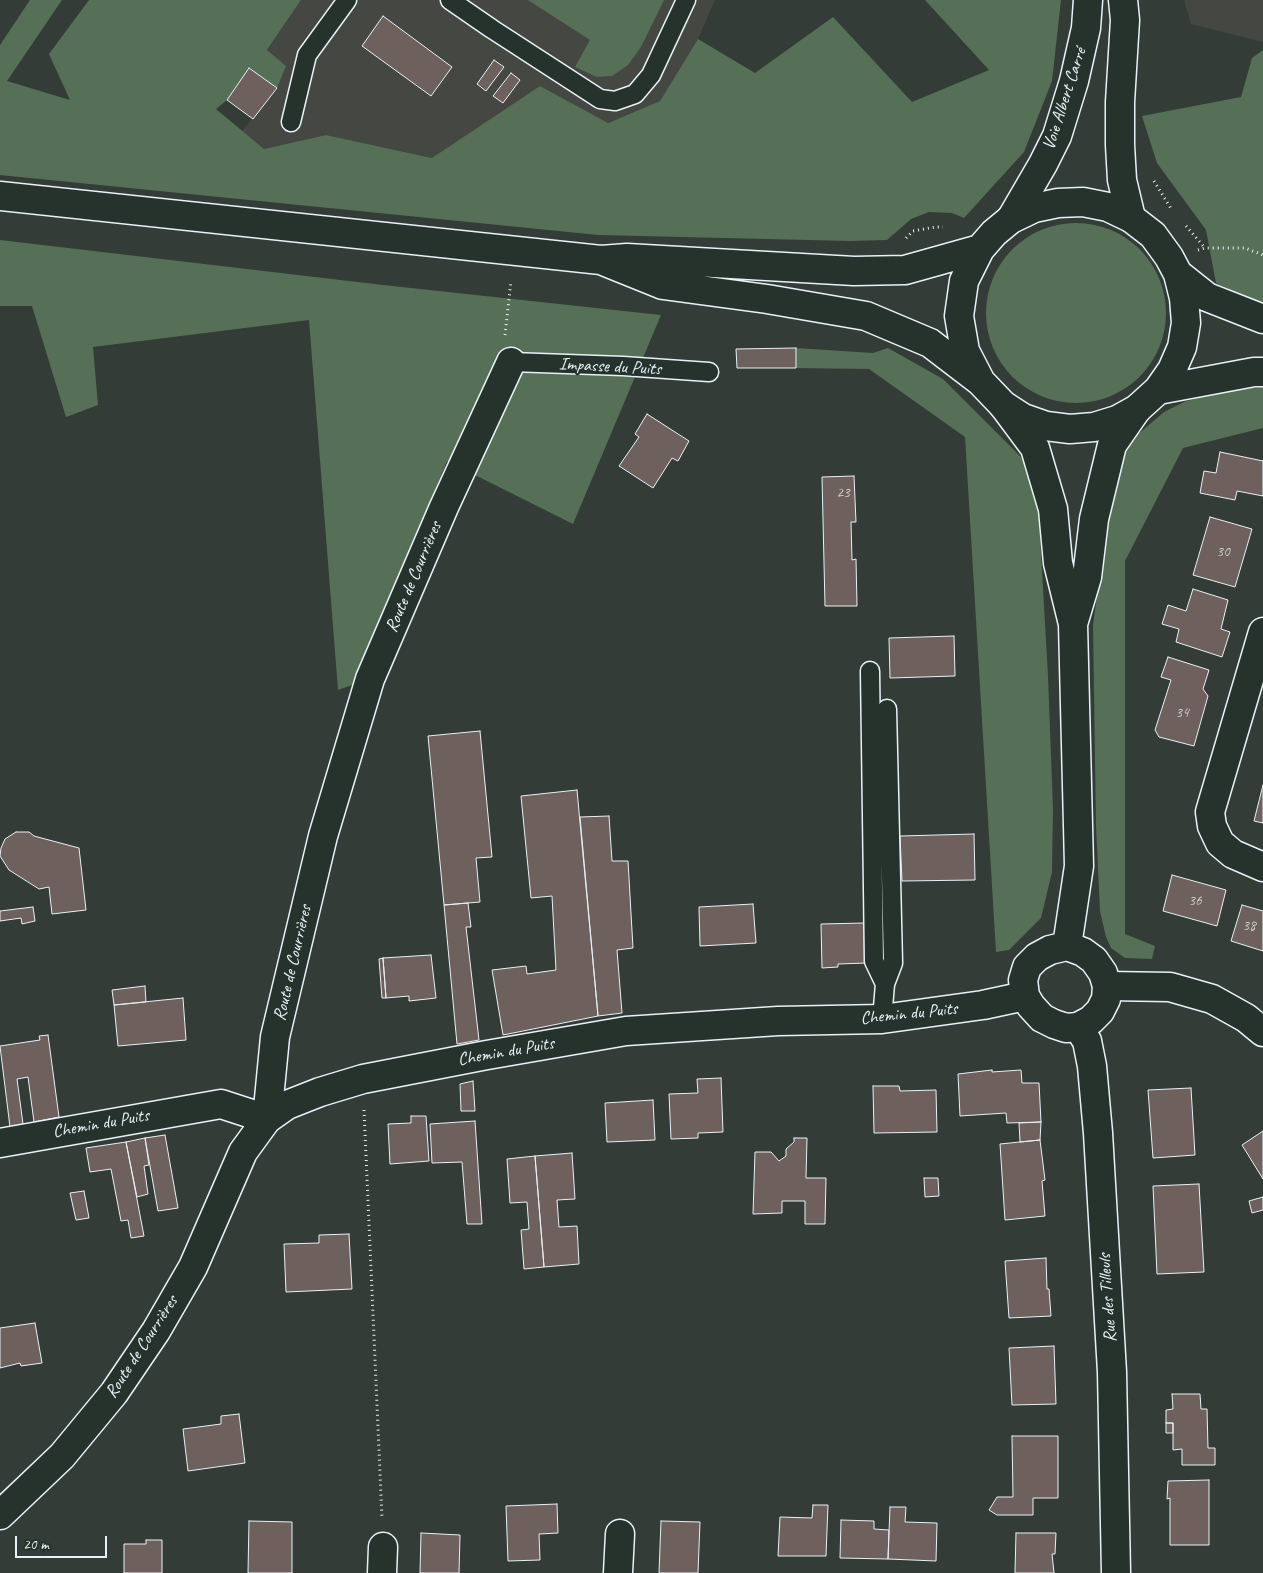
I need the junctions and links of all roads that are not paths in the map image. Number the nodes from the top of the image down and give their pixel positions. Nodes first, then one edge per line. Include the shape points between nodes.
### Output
1 (347, 0) edge
2 (450, 0) edge
3 (686, 0) edge
4 (1088, 0) edge
5 (1123, 0) edge
6 (291, 122) dead end
7 (0, 196) edge
8 (1131, 218) junction
9 (1011, 220) junction
10 (980, 249) junction
11 (601, 260) junction
12 (1178, 274) junction
13 (1263, 319) edge
14 (511, 362) joint
15 (709, 372) dead end
16 (1263, 372) edge
17 (981, 382) junction
18 (1158, 390) junction
19 (1003, 405) junction
20 (1137, 409) junction
21 (1073, 624) junction
22 (1263, 632) edge
23 (870, 671) dead end
24 (888, 709) dead end
25 (1263, 867) edge
26 (1067, 946) junction
27 (885, 984) junction
28 (1107, 986) junction
29 (1025, 996) junction
30 (882, 1020) junction
31 (1078, 1027) junction
32 (1263, 1032) edge
33 (267, 1119) junction
34 (0, 1143) edge
35 (0, 1515) edge
36 (620, 1534) dead end
37 (618, 1573) edge
38 (1116, 1573) edge

1 - 6 lane via 307,55
2 - 3 lane via 600,99 615,101 635,94 651,75
4 - 9 street, Voie Albert Carré via 1086,28 1074,81 1056,136
5 - 8 street via 1120,145 1122,180
7 - 11 street
8 - 9 street via 1083,202 1034,208
8 - 12 street via 1152,235
9 - 10 street
10 - 11 street via 905,270 854,271 626,258
10 - 17 street via 964,281 959,316 965,351
11 - 17 street via 663,285 866,316 930,343
12 - 13 street via 1207,297
12 - 18 street via 1186,323 1182,347
14 - 15 lane, Impasse du Puits
14 - 33 street, Route de Courrières via 370,679 323,836 277,1027
16 - 18 street
17 - 19 street
18 - 20 street
19 - 20 street via 1023,418 1046,426 1070,429 1094,427
19 - 21 street via 1035,448 1053,509 1058,563
20 - 21 street via 1112,445 1094,519 1088,577
21 - 26 street via 1079,866
22 - 25 street via 1210,812 1212,826 1220,842 1233,854
23 - 27 lane via 874,961
24 - 27 lane via 892,963
26 - 28 street via 1094,960
26 - 29 street via 1050,950 1027,968
27 - 30 lane
28 - 31 street via 1106,999 1100,1011
28 - 32 street via 1170,987 1212,999 1246,1018
29 - 30 street, Chemin du Puits
29 - 31 street via 1042,1018 1066,1028
30 - 33 street, Chemin du Puits via 770,1021 626,1031 362,1079 288,1105
31 - 38 street, Rue des Tilleuls via 1087,1041 1092,1066 1098,1133 1112,1372
33 - 34 street, Chemin du Puits via 221,1104
33 - 35 street, Route de Courrières via 243,1152 193,1267 156,1331 119,1385 62,1456
36 - 37 street

